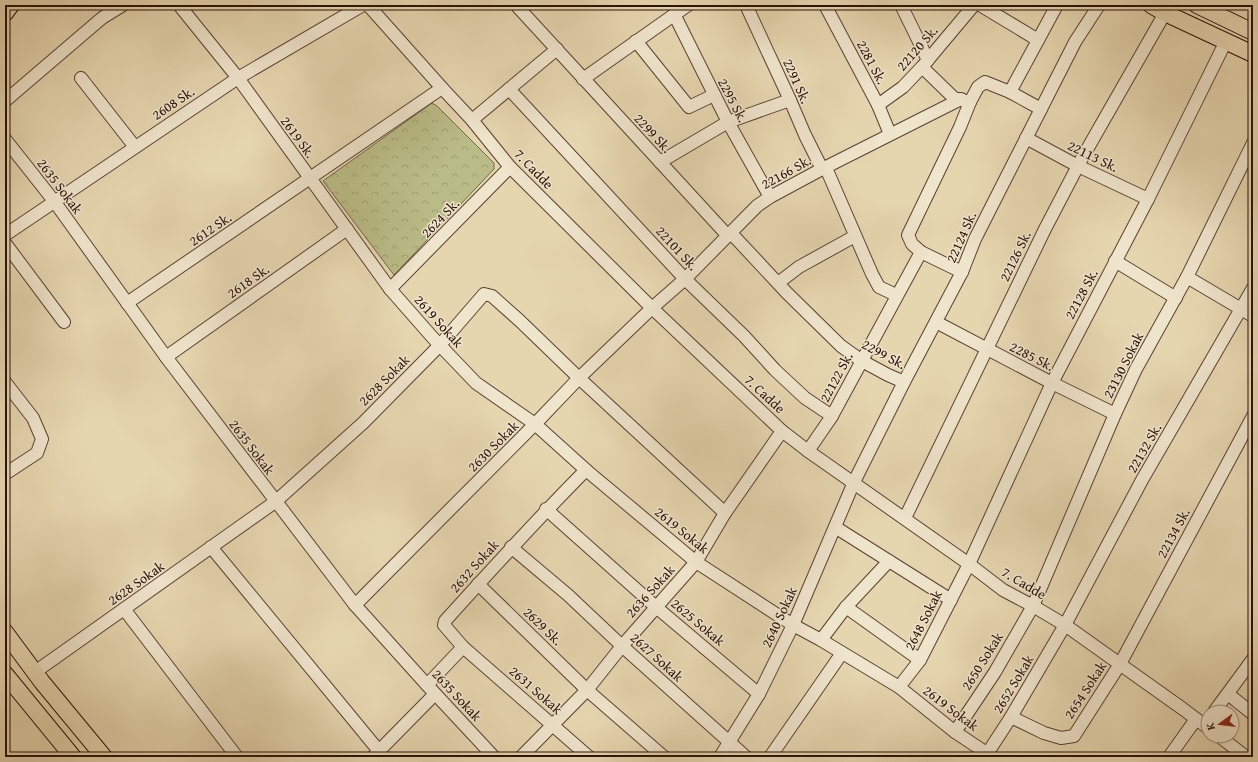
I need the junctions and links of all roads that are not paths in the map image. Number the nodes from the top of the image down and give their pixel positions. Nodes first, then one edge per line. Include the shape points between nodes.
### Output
1 (11, 5) edge
2 (123, 5) edge
3 (179, 5) edge
4 (363, 5) edge
5 (368, 5) edge
6 (517, 5) edge
7 (688, 5) edge
8 (746, 5) edge
9 (825, 5) edge
10 (901, 5) edge
11 (974, 5) edge
12 (980, 5) edge
13 (1057, 5) edge
14 (1099, 5) edge
15 (1151, 5) edge
16 (1197, 5) edge
17 (5, 13) edge
18 (1165, 13) junction
19 (674, 14) junction
20 (1253, 32) edge
21 (1038, 40) junction
22 (636, 41) junction
23 (1226, 41) junction
24 (557, 49) junction
25 (1253, 54) edge
26 (925, 63) junction
27 (80, 78) dead end
28 (238, 78) junction
29 (583, 78) junction
30 (442, 88) junction
31 (509, 89) junction
32 (1010, 92) junction
33 (714, 95) junction
34 (790, 100) junction
35 (5, 101) edge
36 (965, 101) junction
37 (878, 105) junction
38 (1041, 109) junction
39 (472, 120) junction
40 (728, 122) junction
41 (890, 134) junction
42 (1026, 138) junction
43 (5, 139) edge
44 (1253, 143) edge
45 (135, 147) junction
46 (660, 162) junction
47 (1078, 166) junction
48 (510, 167) junction
49 (824, 168) junction
50 (310, 179) junction
51 (770, 197) junction
52 (1148, 198) junction
53 (54, 201) junction
54 (347, 229) junction
55 (5, 235) edge
56 (730, 235) junction
57 (856, 236) junction
58 (5, 243) edge
59 (921, 252) junction
60 (1115, 261) junction
61 (962, 272) junction
62 (1187, 277) junction
63 (685, 279) junction
64 (778, 283) junction
65 (1253, 288) edge
66 (390, 289) junction
67 (896, 295) junction
68 (1176, 298) junction
69 (127, 303) junction
70 (652, 308) junction
71 (1241, 309) junction
72 (1253, 316) edge
73 (64, 322) dead end
74 (936, 322) junction
75 (440, 345) junction
76 (987, 349) junction
77 (166, 357) junction
78 (862, 361) junction
79 (579, 378) junction
80 (5, 382) edge
81 (904, 382) junction
82 (1052, 383) junction
83 (1115, 414) junction
84 (832, 416) junction
85 (1253, 416) edge
86 (536, 424) junction
87 (782, 431) junction
88 (808, 451) junction
89 (586, 470) junction
90 (5, 474) edge
91 (854, 482) junction
92 (275, 502) junction
93 (546, 509) junction
94 (725, 513) junction
95 (905, 518) junction
96 (835, 527) junction
97 (211, 547) junction
98 (511, 547) junction
99 (889, 560) junction
100 (696, 562) junction
101 (969, 564) junction
102 (478, 584) junction
103 (951, 600) junction
104 (355, 605) junction
105 (846, 606) junction
106 (1033, 606) junction
107 (656, 607) junction
108 (124, 609) junction
109 (793, 625) junction
110 (1065, 625) junction
111 (5, 632) edge
112 (821, 640) junction
113 (622, 646) junction
114 (463, 647) junction
115 (842, 653) junction
116 (1253, 659) edge
117 (920, 660) junction
118 (1120, 664) junction
119 (35, 672) junction
120 (5, 674) edge
121 (427, 685) junction
122 (899, 687) junction
123 (587, 690) junction
124 (435, 694) junction
125 (759, 694) junction
126 (1228, 694) junction
127 (1220, 704) edge
128 (1253, 714) edge
129 (1011, 717) junction
130 (1200, 720) edge
131 (553, 724) junction
132 (1200, 727) edge
133 (955, 732) junction
134 (729, 742) junction
135 (1229, 744) edge
136 (376, 754) edge
137 (986, 755) edge
138 (73, 757) edge
139 (104, 757) edge
140 (237, 757) edge
141 (494, 757) edge
142 (521, 757) edge
143 (589, 757) edge
144 (664, 757) edge
145 (720, 757) edge
146 (746, 757) edge
147 (770, 757) edge
148 (1169, 757) edge
149 (1246, 757) edge

1 - 17 main road
2 - 35 street via 102,18
3 - 28 street, 2619 Sk.
4 - 28 street, 2608 Sk.
5 - 30 street, 7. Cadde
6 - 24 street, 2299 Sk.
7 - 19 street
8 - 34 street, 2291 Sk.
9 - 37 street, 2281 Sk.
10 - 26 street
11 - 26 street, 22120 Sk.
12 - 21 street
13 - 21 street
14 - 38 street, 22124 Sk. via 1075,42
15 - 18 main road
16 - 20 main road
18 - 23 main road
18 - 47 street, 22126 Sk.
19 - 22 street
19 - 33 street, 2295 Sk.
21 - 32 street
22 - 29 street
22 - 33 street via 689,107
23 - 25 main road
23 - 52 street, 22128 Sk.
24 - 29 street, 2299 Sk.
24 - 31 street
26 - 36 street via 954,98
26 - 37 street, 22120 Sk. via 903,87
27 - 45 street
28 - 45 street, 2608 Sk.
28 - 50 street, 2619 Sk.
29 - 46 street, 2299 Sk.
30 - 39 street, 7. Cadde
30 - 50 street, 2612 Sk.
31 - 39 street
31 - 63 street, 22101 Sk.
32 - 36 street via 985,82
32 - 38 street
33 - 40 street, 2295 Sk.
34 - 40 street
34 - 49 street, 2291 Sk. via 804,135
36 - 41 street, 22166 Sk.
36 - 59 street via 960,127 908,235 912,244
37 - 41 street, 2281 Sk.
38 - 42 street, 22124 Sk.
39 - 48 street, 7. Cadde
40 - 46 street
40 - 51 street, 2295 Sk.
41 - 49 street, 22166 Sk.
42 - 47 street, 22113 Sk.
42 - 61 street, 22124 Sk. via 975,239
43 - 53 street, 2635 Sokak
44 - 62 street, 23130 Sokak
45 - 53 street, 2608 Sk.
46 - 56 street, 2299 Sk.
47 - 52 street, 22113 Sk.
47 - 76 street, 22126 Sk.
48 - 66 street, 2624 Sk.
48 - 70 street, 7. Cadde
49 - 51 street, 22166 Sk.
49 - 57 street, 2291 Sk.
50 - 54 street, 2619 Sk.
50 - 69 street, 2612 Sk.
51 - 56 street, 22166 Sk. via 757,206
52 - 60 street, 22128 Sk.
53 - 55 street, 2608 Sk.
53 - 69 street, 2635 Sokak
54 - 66 street, 2619 Sk.
54 - 77 street, 2618 Sk.
56 - 63 street, 22166 Sk.
56 - 64 street, 2299 Sk.
57 - 64 street via 799,267
57 - 67 street, 2291 Sk. via 879,287
58 - 73 street
59 - 61 street
59 - 67 street, 22122 Sk.
60 - 68 street
60 - 82 street, 22128 Sk.
61 - 74 street, 22124 Sk.
62 - 68 street, 23130 Sokak
62 - 71 street
63 - 70 street, 22166 Sk.
63 - 84 street, 22101 Sk. via 805,398
64 - 78 street, 2299 Sk. via 841,346
65 - 71 street, 22132 Sk.
66 - 75 street, 2619 Sokak
67 - 78 street, 22122 Sk.
68 - 83 street, 23130 Sokak via 1136,369
69 - 77 street, 2635 Sokak
70 - 79 street, 2630 Sokak
70 - 87 street, 7. Cadde
71 - 72 street
71 - 110 street, 22132 Sk. via 1142,480
74 - 76 street, 2285 Sk.
74 - 81 street, 22124 Sk.
75 - 79 street, 2628 Sokak via 484,294 492,296
75 - 86 street, 2619 Sokak via 476,383
75 - 92 street, 2628 Sokak via 362,423
76 - 82 street, 2285 Sk.
76 - 95 street, 22126 Sk.
77 - 92 street, 2635 Sokak
78 - 81 street, 2299 Sk.
78 - 84 street, 22122 Sk.
79 - 86 street, 2630 Sokak
79 - 94 street, 2628 Sokak
80 - 90 street via 33,418 42,439 37,453
81 - 91 street, 22124 Sk.
82 - 83 street, 2285 Sk.
82 - 101 street, 22128 Sk.
83 - 106 street, 23130 Sokak
84 - 88 street, 22122 Sk.
85 - 118 street, 22134 Sk.
86 - 89 street, 2619 Sokak
86 - 104 street, 2630 Sokak
87 - 88 street, 7. Cadde
87 - 94 street, 2636 Sokak
88 - 91 street, 7. Cadde
89 - 93 street, 2632 Sokak
89 - 100 street, 2619 Sokak
91 - 95 street, 7. Cadde
91 - 96 street, 2640 Sokak
92 - 97 street, 2628 Sokak
92 - 104 street, 2635 Sokak
93 - 98 street, 2632 Sokak
93 - 107 street, 2625 Sokak
94 - 100 street, 2636 Sokak
95 - 101 street, 7. Cadde
96 - 99 street
96 - 109 street, 2640 Sokak
97 - 108 street, 2628 Sokak
97 - 136 street
98 - 102 street, 2632 Sokak
98 - 113 street, 2627 Sokak via 568,595
99 - 103 street
99 - 105 street
100 - 107 street, 2636 Sokak
100 - 109 street, 2619 Sokak
101 - 103 street, 2648 Sokak
101 - 106 street, 7. Cadde via 1003,590
102 - 114 street, 2632 Sokak via 444,625
102 - 123 street, 2629 Sk.
103 - 117 street, 2648 Sokak
104 - 121 street, 2635 Sokak
105 - 112 street
105 - 117 street
106 - 110 street, 7. Cadde
106 - 133 street, 2650 Sokak via 995,672
107 - 113 street, 2636 Sokak
107 - 125 street, 2625 Sokak
108 - 119 street, 2628 Sokak
108 - 140 street
109 - 112 street, 2619 Sokak
109 - 125 street, 2640 Sokak
110 - 118 street, 7. Cadde
110 - 129 street, 2652 Sokak
111 - 119 main road
112 - 115 street, 2619 Sokak
113 - 123 street, 2636 Sokak
113 - 134 street, 2627 Sokak
114 - 121 street
114 - 131 street, 2631 Sokak
115 - 122 street, 2619 Sokak
115 - 147 street
116 - 126 street
117 - 122 street, 2648 Sokak
118 - 129 street, 2654 Sokak via 1074,736 1061,738 1044,733
118 - 130 street, 7. Cadde
119 - 139 main road
120 - 138 main road
121 - 124 street, 2635 Sokak
122 - 133 street, 2619 Sokak
123 - 131 street, 2636 Sokak
123 - 144 street, 2629 Sk.
124 - 136 street
124 - 141 street, 2635 Sokak
125 - 134 street, 2640 Sokak
126 - 127 street
126 - 128 street
129 - 137 street, 2652 Sokak
131 - 142 street, 2636 Sokak
131 - 143 street, 2631 Sokak
132 - 148 street
133 - 137 street, 2619 Sokak
134 - 145 street, 2640 Sokak
134 - 146 street, 2627 Sokak
135 - 149 street

